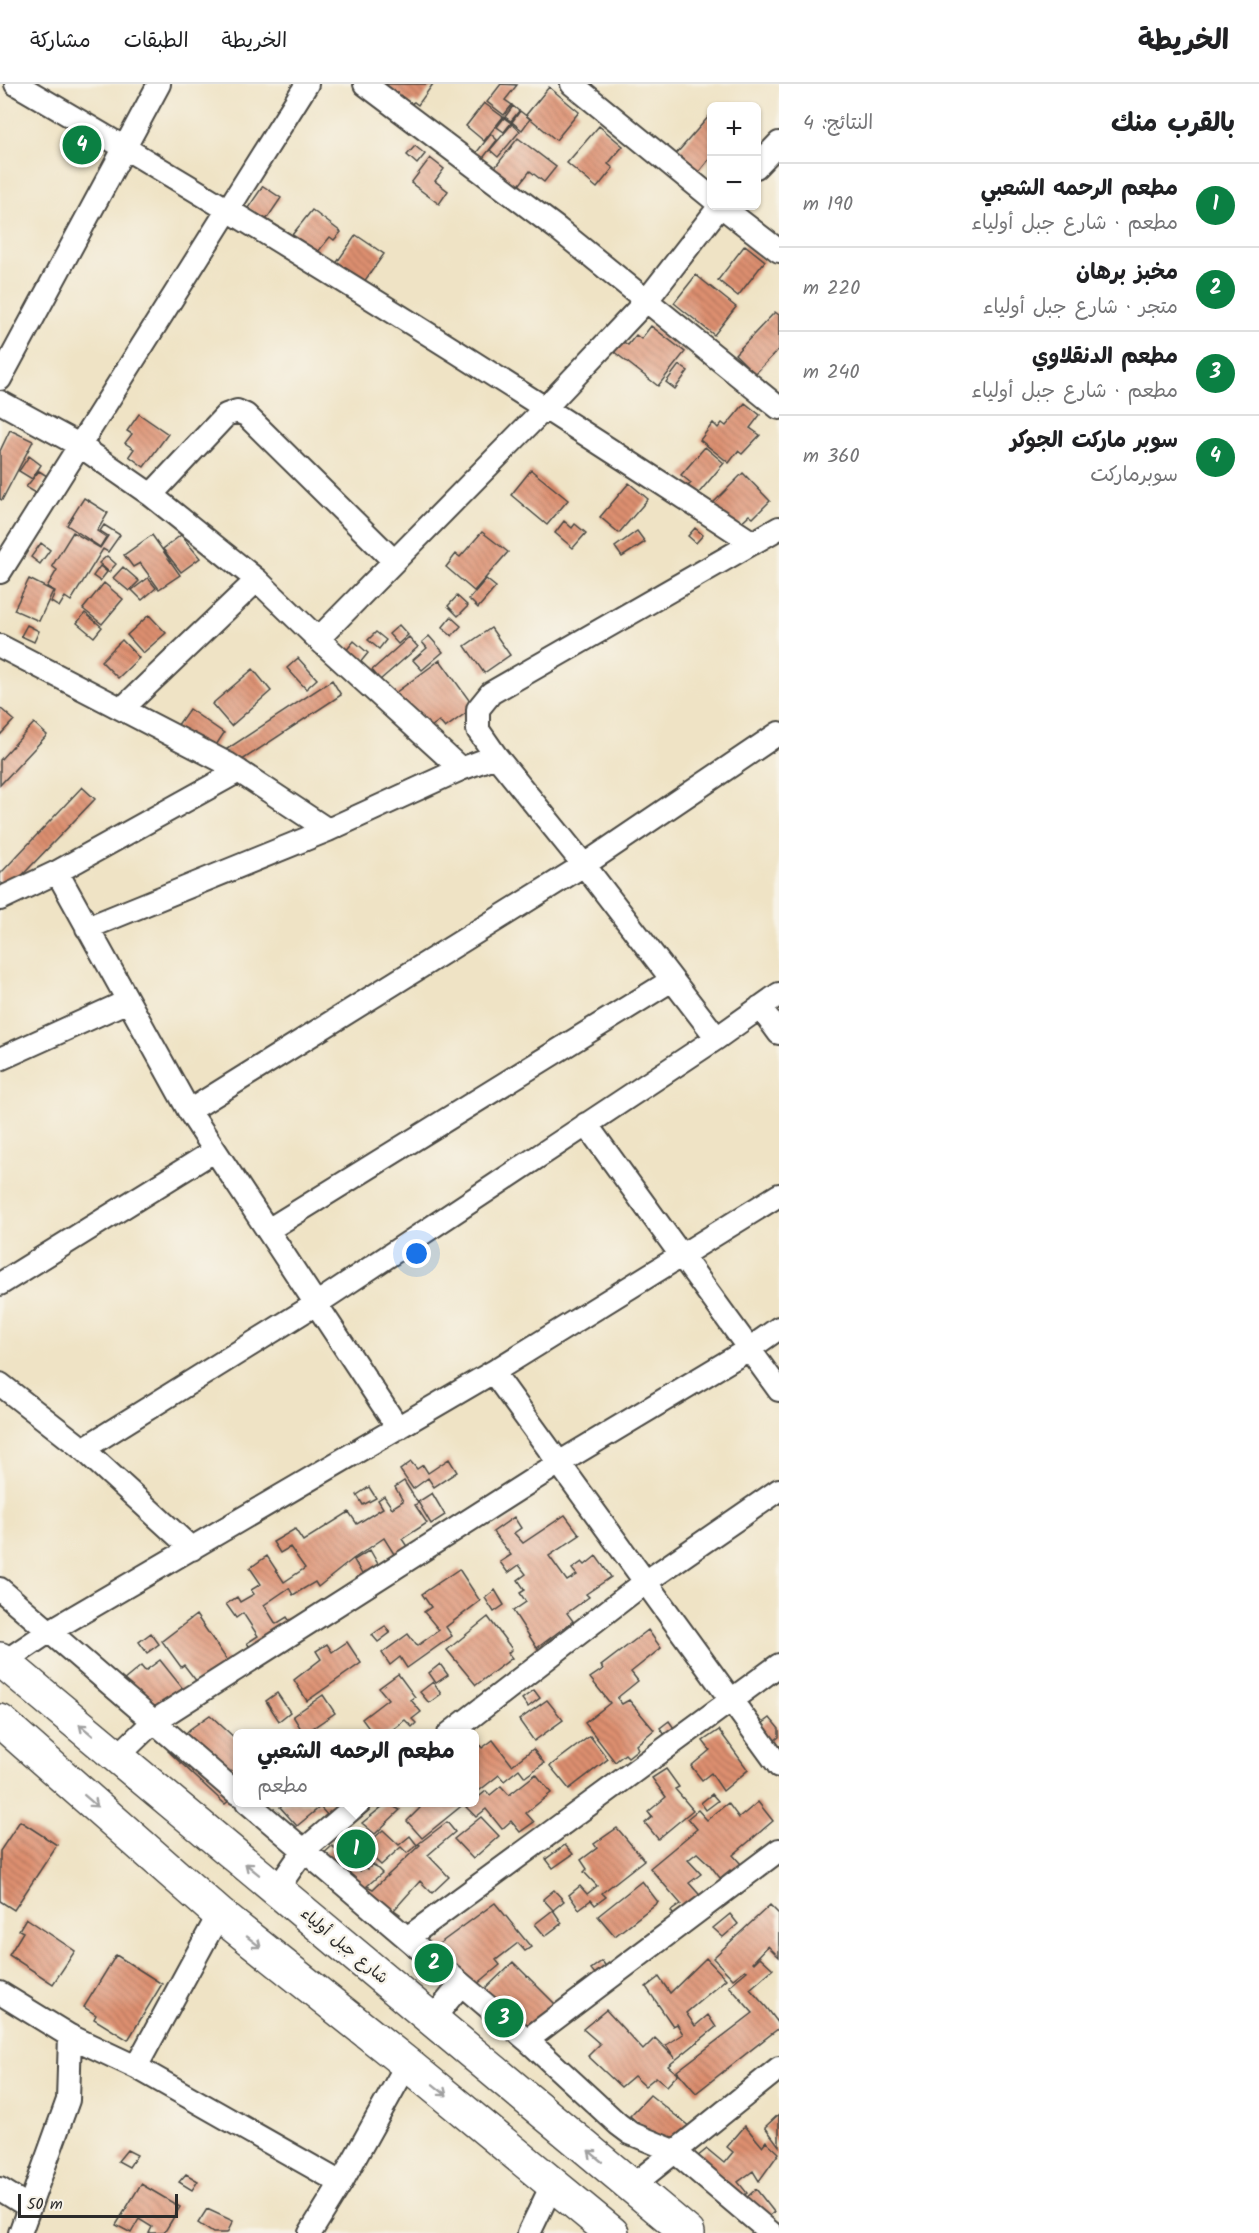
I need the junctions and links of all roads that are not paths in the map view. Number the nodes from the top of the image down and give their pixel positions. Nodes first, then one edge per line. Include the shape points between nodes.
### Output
1 (16, 84) edge
2 (159, 84) edge
3 (307, 84) edge
4 (365, 84) edge
5 (572, 84) edge
6 (779, 143) edge
7 (125, 147) junction
8 (761, 162) edge
9 (707, 195) edge
10 (228, 209) junction
11 (718, 210) edge
12 (726, 210) edge
13 (779, 251) edge
14 (647, 300) junction
15 (0, 380) edge
16 (0, 402) edge
17 (546, 407) junction
18 (779, 408) edge
19 (80, 445) junction
20 (151, 495) junction
21 (779, 528) edge
22 (753, 543) junction
23 (394, 561) junction
24 (0, 572) edge
25 (257, 580) junction
26 (318, 639) junction
27 (0, 645) edge
28 (122, 709) junction
29 (779, 733) edge
30 (496, 756) junction
31 (462, 769) junction
32 (239, 771) junction
33 (328, 830) junction
34 (584, 865) junction
35 (57, 872) junction
36 (0, 899) edge
37 (87, 928) junction
38 (672, 980) junction
39 (779, 994) edge
40 (128, 1001) junction
41 (760, 1007) junction
42 (779, 1033) edge
43 (717, 1038) junction
44 (0, 1059) edge
45 (189, 1111) junction
46 (585, 1124) junction
47 (214, 1151) junction
48 (779, 1195) edge
49 (268, 1230) junction
50 (681, 1257) junction
51 (0, 1284) edge
52 (316, 1304) junction
53 (779, 1328) edge
54 (749, 1349) junction
55 (493, 1372) junction
56 (0, 1384) edge
57 (779, 1390) edge
58 (398, 1428) junction
59 (83, 1449) junction
60 (559, 1463) junction
61 (779, 1490) edge
62 (192, 1549) junction
63 (644, 1583) junction
64 (0, 1589) edge
65 (50, 1631) junction
66 (2, 1660) edge
67 (779, 1665) edge
68 (731, 1700) junction
69 (0, 1721) edge
70 (153, 1722) junction
71 (455, 1729) edge
72 (118, 1756) junction
73 (779, 1766) edge
74 (233, 1791) edge
75 (252, 1807) edge
76 (355, 1807) edge
77 (304, 1850) junction
78 (779, 1850) edge
79 (277, 1889) junction
80 (219, 1914) junction
81 (407, 1938) junction
82 (461, 1984) junction
83 (0, 1993) edge
84 (432, 2020) junction
85 (70, 2036) junction
86 (527, 2040) junction
87 (407, 2064) junction
88 (136, 2067) junction
89 (779, 2068) edge
90 (674, 2151) junction
91 (341, 2183) junction
92 (554, 2183) junction
93 (632, 2186) junction
94 (0, 2189) edge
95 (28, 2207) junction
96 (20, 2233) edge
97 (310, 2233) edge
98 (529, 2233) edge
99 (612, 2233) edge
100 (688, 2233) edge
101 (771, 2233) edge

1 - 7 street
2 - 7 street
3 - 10 street
4 - 14 street
5 - 9 street
6 - 8 street
7 - 10 street
7 - 15 street
10 - 17 street
10 - 19 street
11 - 14 street
12 - 13 street
14 - 17 street
14 - 18 street
16 - 19 street
17 - 22 street
17 - 23 street
19 - 20 street
19 - 24 street
20 - 23 street via 226,415 237,411 246,415
20 - 25 street
21 - 22 street
22 - 30 street via 491,693 478,710 478,730
23 - 26 street
25 - 26 street
25 - 28 street
26 - 31 street
27 - 28 street
28 - 32 street
29 - 34 street
30 - 31 street
30 - 34 street
31 - 33 street
32 - 33 street
32 - 35 street
33 - 37 street
34 - 38 street
34 - 45 street
35 - 36 street
35 - 37 street
37 - 40 street
38 - 43 street
38 - 49 street
39 - 41 street
40 - 44 street
40 - 45 street
41 - 42 street
41 - 43 street
43 - 46 street
45 - 47 street
46 - 50 street
46 - 52 street
47 - 49 street
47 - 51 street
48 - 50 street
49 - 52 street
50 - 54 street
50 - 55 street
52 - 58 street
52 - 59 street
53 - 54 street
54 - 57 street
54 - 60 street
55 - 58 street
55 - 60 street
56 - 59 street
58 - 62 street
59 - 62 street
60 - 63 street
60 - 70 street
61 - 63 street
62 - 65 street
63 - 68 street
63 - 71 street
64 - 65 street
65 - 66 street
65 - 70 street
72 -> 66 main road, شارع جبل أولياء
67 - 68 street
68 - 73 street
68 - 81 street
69 -> 80 main road
70 - 72 street
70 - 74 street
79 -> 72 main road, شارع جبل أولياء
75 - 77 street
76 - 77 street
77 - 79 street
77 - 81 street
78 - 86 street
79 - 84 main road, شارع جبل أولياء
80 -> 87 main road
80 - 88 street
81 - 82 street
82 - 84 street
82 - 86 street
83 - 85 street
93 -> 84 main road, شارع جبل أولياء
85 - 88 street
85 - 95 street via 68,2100
86 - 90 street via 630,2133
87 - 91 street
87 -> 92 main road
88 - 91 street
89 - 90 street
90 - 93 street
90 - 101 street
91 - 97 street
92 - 98 street
92 - 99 main road
93 - 100 main road, شارع جبل أولياء
94 - 95 street
95 - 96 street

